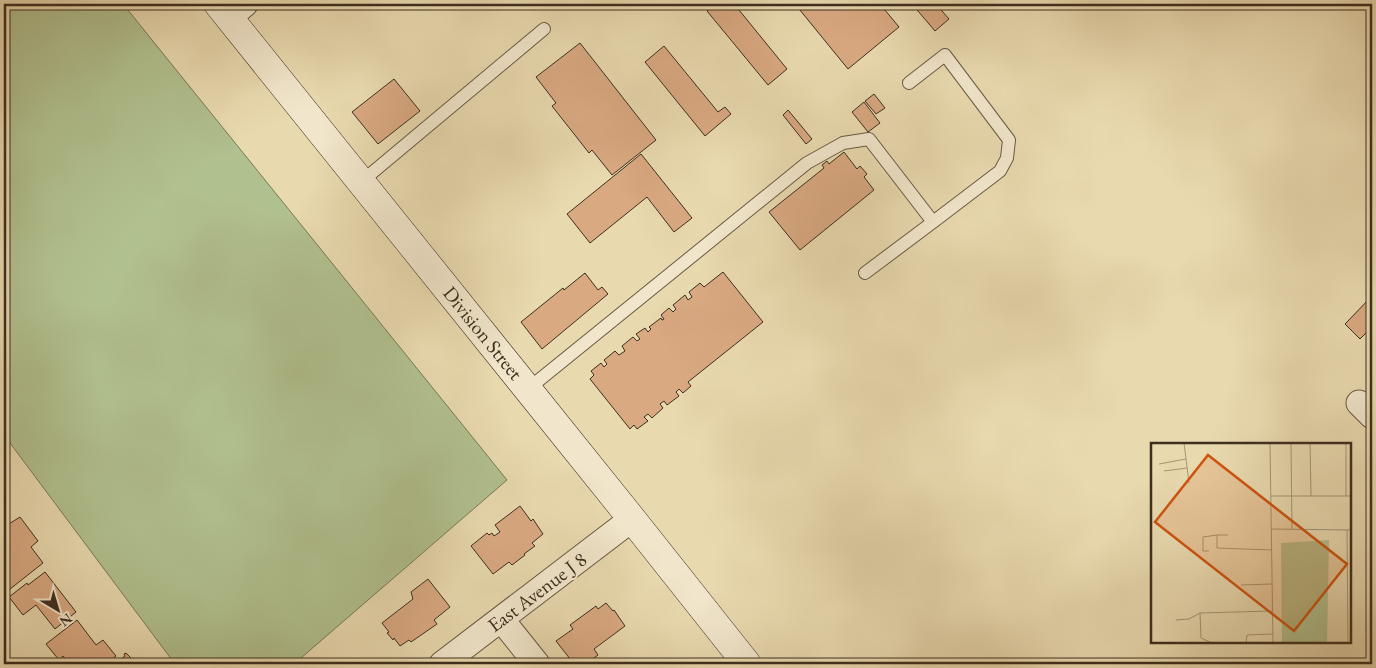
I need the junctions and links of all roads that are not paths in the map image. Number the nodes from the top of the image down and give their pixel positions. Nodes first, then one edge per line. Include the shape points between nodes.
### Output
1 (230, 8) edge
2 (544, 29) dead end
3 (909, 83) dead end
4 (361, 182) junction
5 (933, 222) junction
6 (865, 273) dead end
7 (528, 389) junction
8 (632, 519) junction
9 (501, 619) junction
10 (442, 664) edge
11 (537, 664) edge
12 (747, 664) edge

1 - 4 main road, Division Street
2 - 4 lane
3 - 5 lane via 945,55 1009,140 1007,158 1000,171
4 - 7 main road, Division Street
5 - 6 lane
5 - 7 lane via 869,139 843,143 807,164
7 - 8 main road, Division Street
8 - 9 street, East Avenue J 8
8 - 12 main road, Division Street
9 - 10 street, East Avenue J 8
9 - 11 street

